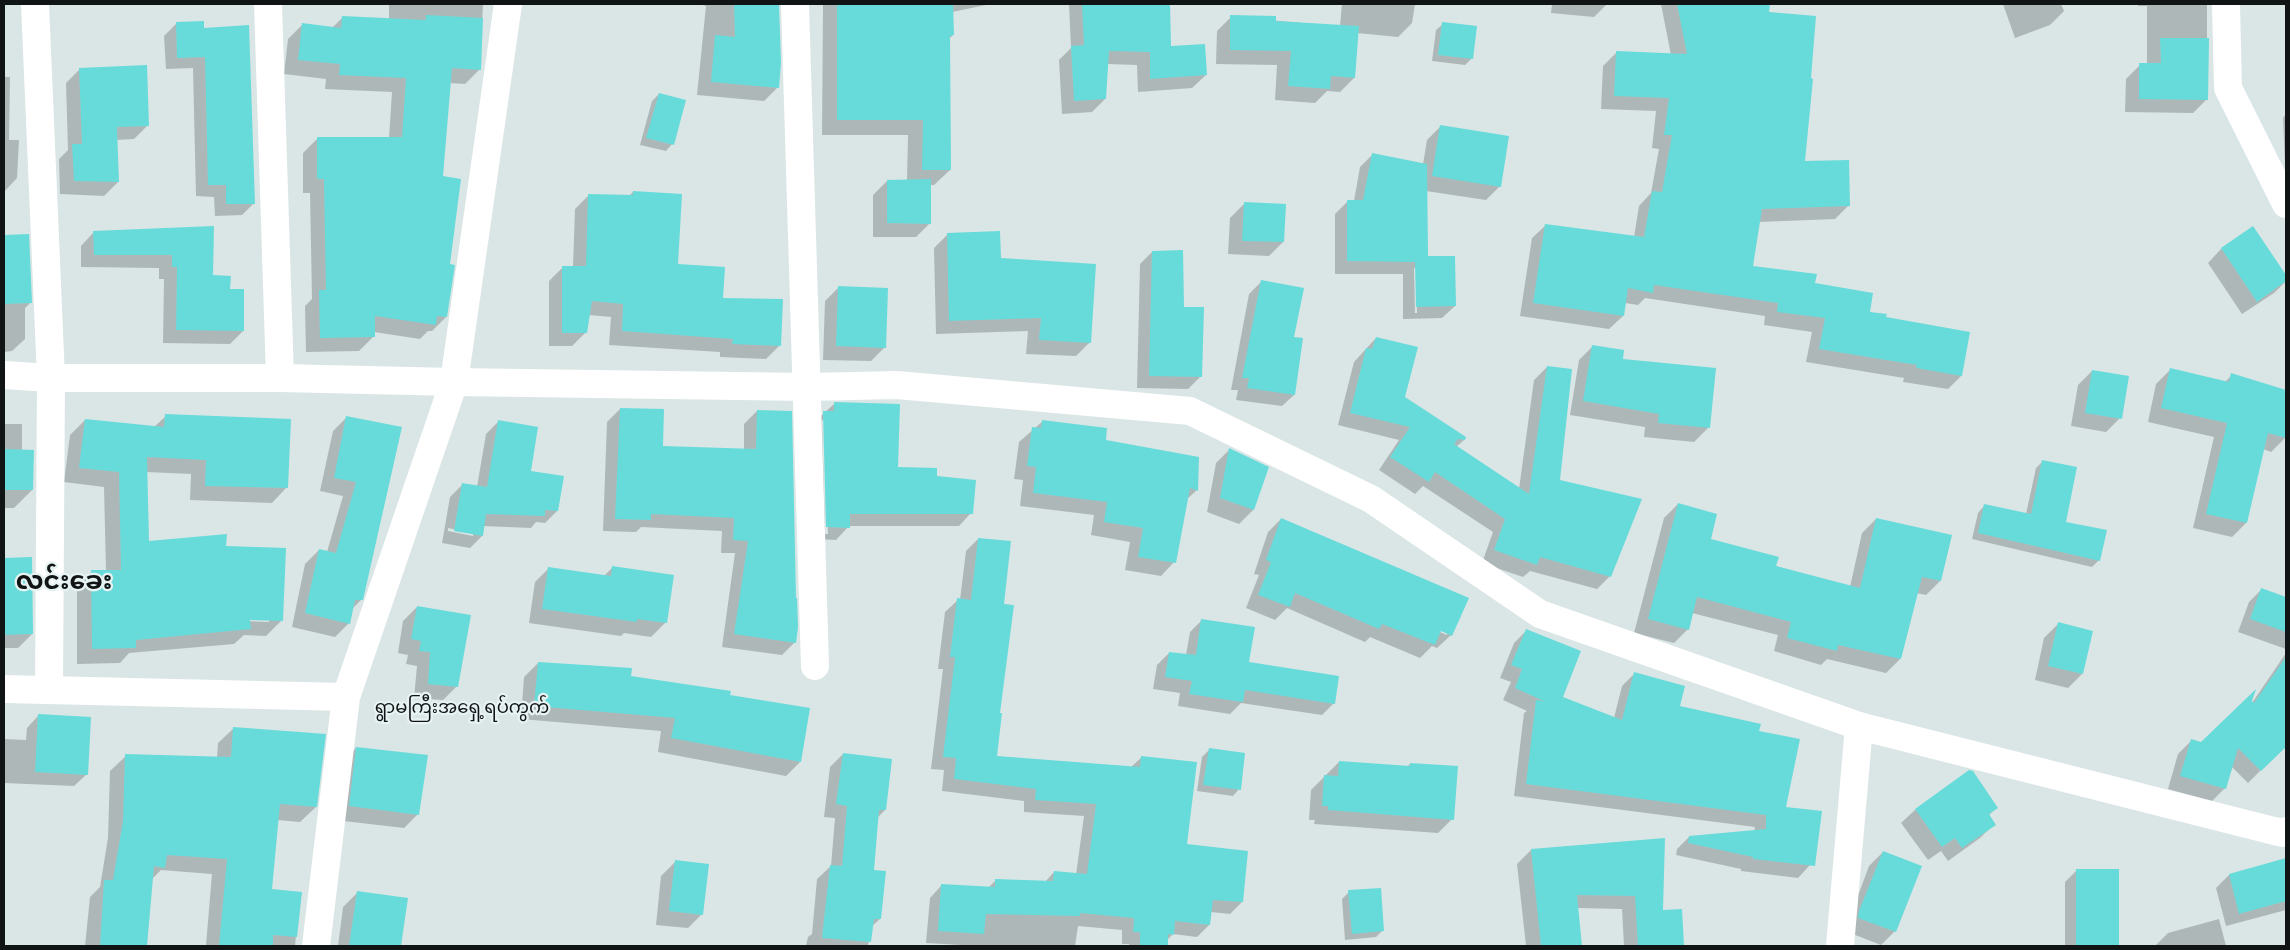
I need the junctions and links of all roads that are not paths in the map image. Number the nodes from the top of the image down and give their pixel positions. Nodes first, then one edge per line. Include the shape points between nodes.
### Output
1 (35, 4) edge
2 (268, 4) edge
3 (508, 4) edge
4 (795, 4) edge
5 (2226, 4) edge
6 (2286, 204) edge
7 (4, 375) edge
8 (51, 378) junction
9 (280, 378) junction
10 (454, 382) junction
11 (808, 387) junction
12 (815, 666) dead end
13 (49, 689) junction
14 (4, 690) edge
15 (346, 697) junction
16 (1859, 726) junction
17 (2285, 830) edge
18 (316, 946) edge
19 (1840, 946) edge

1 - 8 street
2 - 9 street
3 - 10 street
4 - 11 street
5 - 6 street via 2228,88
7 - 8 street
8 - 9 street
8 - 13 street
9 - 10 street
10 - 11 street
10 - 15 street
11 - 12 street
11 - 16 street via 897,385 1190,411 1371,499 1540,614
13 - 14 street
13 - 15 street
15 - 18 street
16 - 17 street
16 - 19 street

